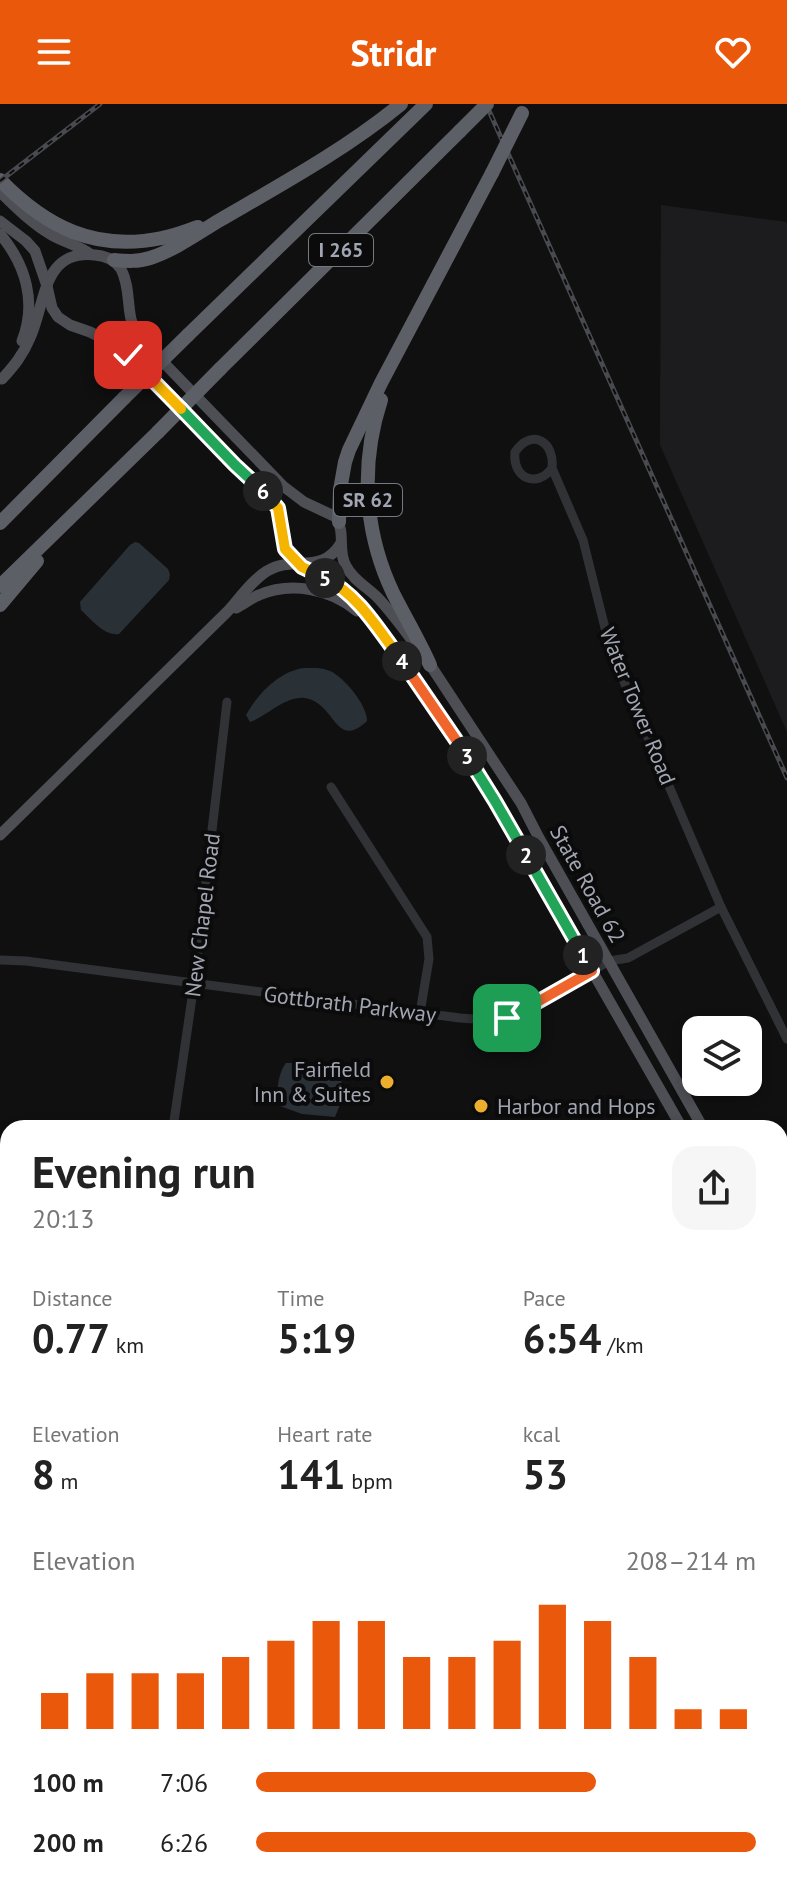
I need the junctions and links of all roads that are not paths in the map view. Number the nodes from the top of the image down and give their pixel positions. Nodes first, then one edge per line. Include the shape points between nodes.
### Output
1 (401, 104) edge
2 (426, 104) edge
3 (487, 104) edge
4 (525, 109) edge
5 (0, 180) edge
6 (0, 192) edge
7 (0, 221) edge
8 (217, 221) junction
9 (0, 234) edge
10 (91, 254) junction
11 (114, 260) junction
12 (47, 286) junction
13 (410, 330) junction
14 (1, 380) edge
15 (552, 468) junction
16 (83, 505) junction
17 (339, 522) junction
18 (0, 523) edge
19 (341, 543) junction
20 (302, 566) junction
21 (0, 586) edge
22 (0, 605) edge
23 (227, 612) junction
24 (376, 626) junction
25 (430, 665) junction
26 (227, 702) dead end
27 (331, 787) dead end
28 (0, 835) edge
29 (721, 907) junction
30 (0, 960) edge
31 (609, 961) junction
32 (592, 971) junction
33 (194, 984) junction
34 (420, 1013) junction
35 (787, 1039) edge
36 (174, 1120) edge
37 (677, 1120) edge
38 (698, 1120) edge

1 - 8 highway via 373,127
2 - 18 highway, I 265, bridge
3 - 16 highway, I 265, bridge
4 - 13 highway, SR 62, bridge
5 - 8 highway via 48,221 104,240 164,238
6 - 10 main road via 32,223
7 - 12 main road via 35,251
8 - 11 highway via 152,258
9 - 14 main road via 22,269 29,301 25,334
10 - 11 main road
10 - 12 main road via 61,263
11 - 17 main road via 125,280 137,335 283,486
12 - 14 main road via 28,344
12 - 20 main road via 58,317 128,355 273,500 285,549
13 - 17 highway via 345,462
13 - 25 highway, SR 62 via 374,423 368,501 386,576
15 - 15 street, Water Tower Road via 540,479 526,477 515,466 515,452 525,442 538,440 551,450
15 - 29 street, Water Tower Road via 583,540 619,670
16 - 21 highway, I 265
16 - 22 highway
17 - 19 main road, State Road 62
19 - 20 main road via 324,560
19 - 25 main road, State Road 62 via 350,573 388,609
20 - 23 main road via 266,572
20 - 24 main road via 342,589
23 - 24 main road via 270,591 306,589 337,598
23 - 28 main road
24 - 32 main road via 495,801
25 - 31 main road, State Road 62 / SR 62 via 521,803
26 - 33 street, New Chapel Road
27 - 34 street via 427,937 429,959
29 - 31 street, Gottbrath Parkway via 628,958
29 - 35 street, Water Tower Road
30 - 33 street, Gottbrath Parkway
31 - 32 street, Gottbrath Parkway
31 - 38 main road, State Road 62 / SR 62
32 - 34 street, Gottbrath Parkway via 507,1018
32 - 37 main road
33 - 34 street, Gottbrath Parkway
33 - 36 street, New Chapel Road

